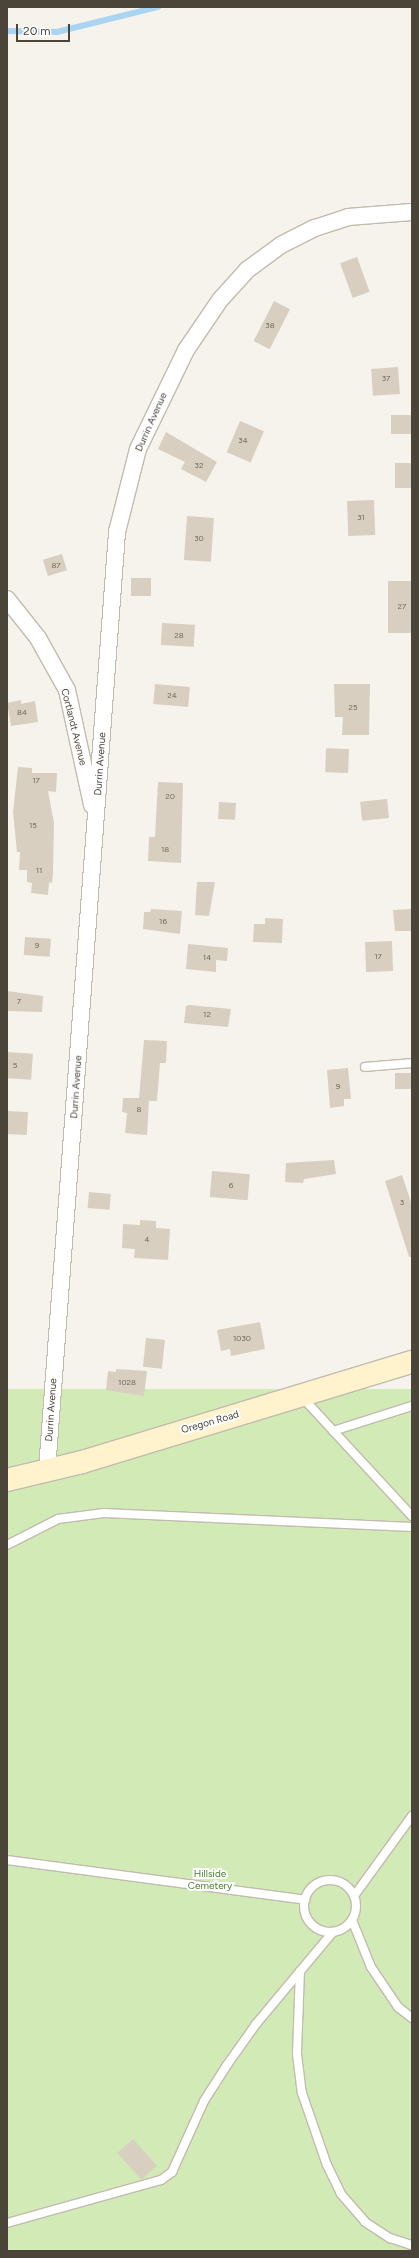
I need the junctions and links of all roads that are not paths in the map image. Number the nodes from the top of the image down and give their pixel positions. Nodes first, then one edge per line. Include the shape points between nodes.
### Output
1 (412, 212) edge
2 (7, 599) edge
3 (96, 822) junction
4 (412, 1063) edge
5 (365, 1067) dead end
6 (412, 1362) edge
7 (301, 1397) junction
8 (412, 1406) edge
9 (333, 1431) junction
10 (47, 1470) junction
11 (7, 1480) edge
12 (412, 1516) edge
13 (412, 1527) edge
14 (7, 1545) edge
15 (412, 1816) edge
16 (7, 1860) edge
17 (354, 1896) junction
18 (305, 1900) junction
19 (352, 1920) junction
20 (333, 1932) junction
21 (300, 1971) junction
22 (412, 2018) edge
23 (7, 2223) edge
24 (412, 2245) edge

1 - 3 street, Durrin Avenue via 348,217 315,228 281,245 247,270 220,300 186,350 160,400 138,449 117,532
2 - 3 street, Cortlandt Avenue via 38,638 67,690
3 - 10 street, Durrin Avenue
4 - 5 lane
6 - 7 street, Oregon Road
7 - 9 lane
7 - 10 street, Oregon Road
8 - 9 lane
9 - 12 lane
10 - 11 street, Oregon Road
13 - 14 lane via 104,1513 58,1520
15 - 17 lane
16 - 18 lane
17 - 18 lane via 343,1884 328,1880 313,1886
17 - 19 lane via 356,1904
18 - 20 lane via 304,1908 311,1923 325,1932
19 - 20 lane
19 - 22 lane via 371,1967 398,2007
20 - 21 lane
21 - 23 lane via 256,2024 204,2101 172,2172 161,2180
21 - 24 lane via 297,2054 302,2093 326,2165 341,2194 364,2222 390,2238

